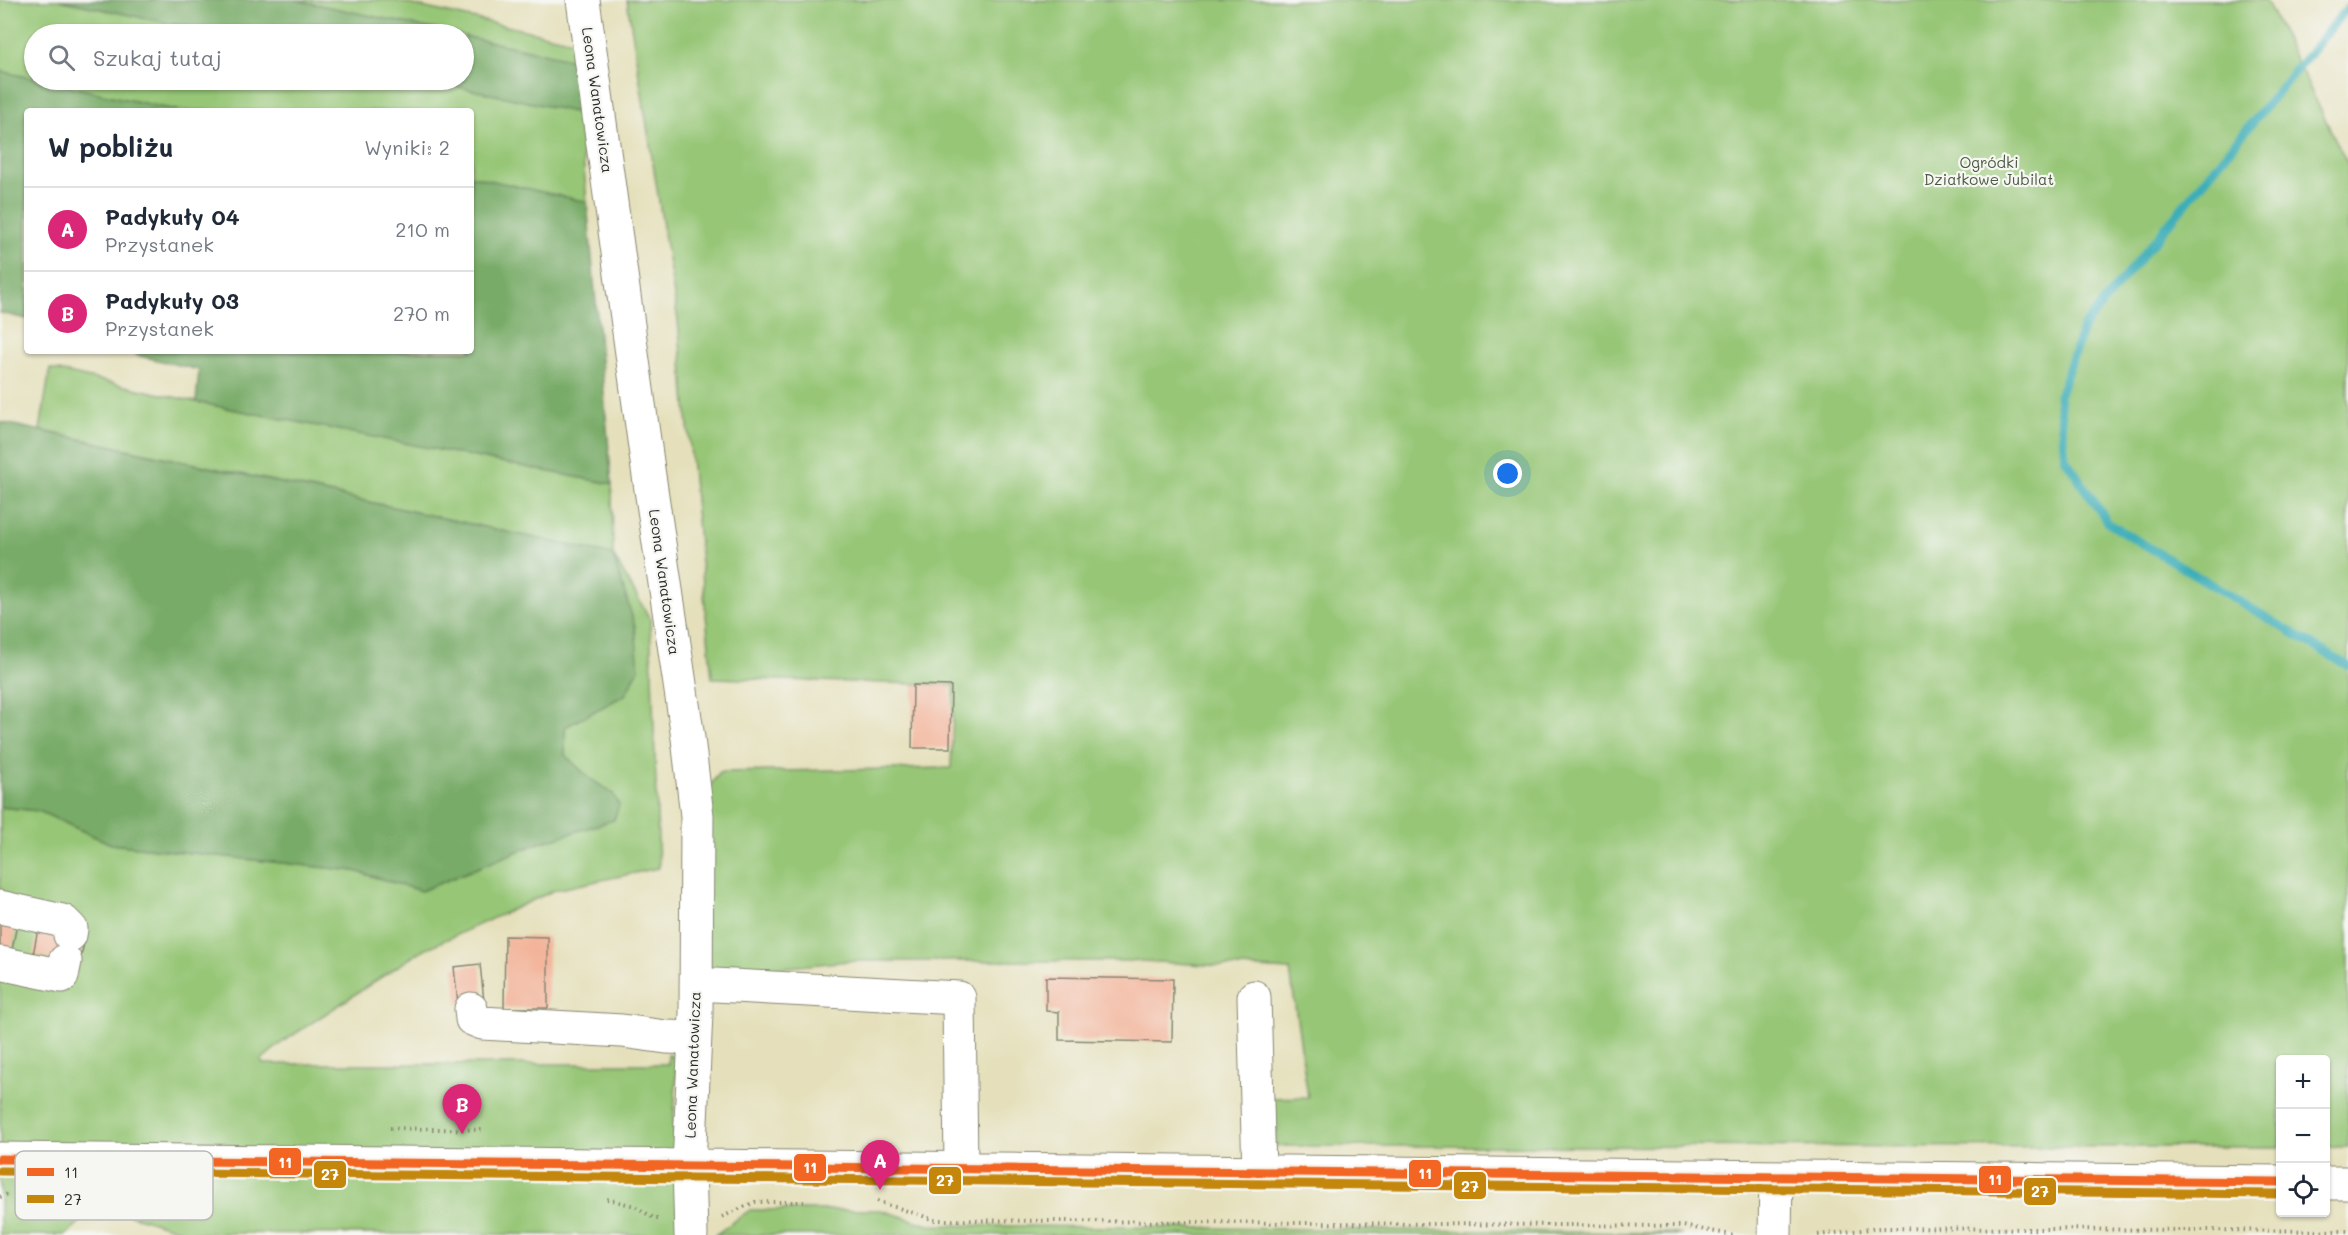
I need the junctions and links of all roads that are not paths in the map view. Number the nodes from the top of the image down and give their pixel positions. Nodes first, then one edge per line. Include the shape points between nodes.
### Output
1 (583, 0) edge
2 (0, 908) edge
3 (0, 963) edge
4 (696, 984) junction
5 (1254, 997) dead end
6 (471, 1010) dead end
7 (693, 1038) junction
8 (0, 1159) edge
9 (15, 1159) edge
10 (213, 1161) edge
11 (689, 1166) junction
12 (961, 1168) junction
13 (1259, 1172) junction
14 (1776, 1177) junction
15 (2276, 1182) edge
16 (2330, 1183) edge
17 (2348, 1183) edge
18 (691, 1235) edge
19 (1775, 1235) edge

1 - 4 street, Leona Wanatowicza via 697,816
2 - 3 street via 63,921 71,929 63,976
4 - 7 street, Leona Wanatowicza
4 - 12 street via 959,998
5 - 13 street
6 - 7 street via 472,1019 482,1023
7 - 11 street, Leona Wanatowicza
8 - 9 street
10 - 11 street
11 - 12 street
11 - 18 street, Leona Wanatowicza
12 - 13 street
13 - 14 street
14 - 15 street
14 - 19 street
16 - 17 street

